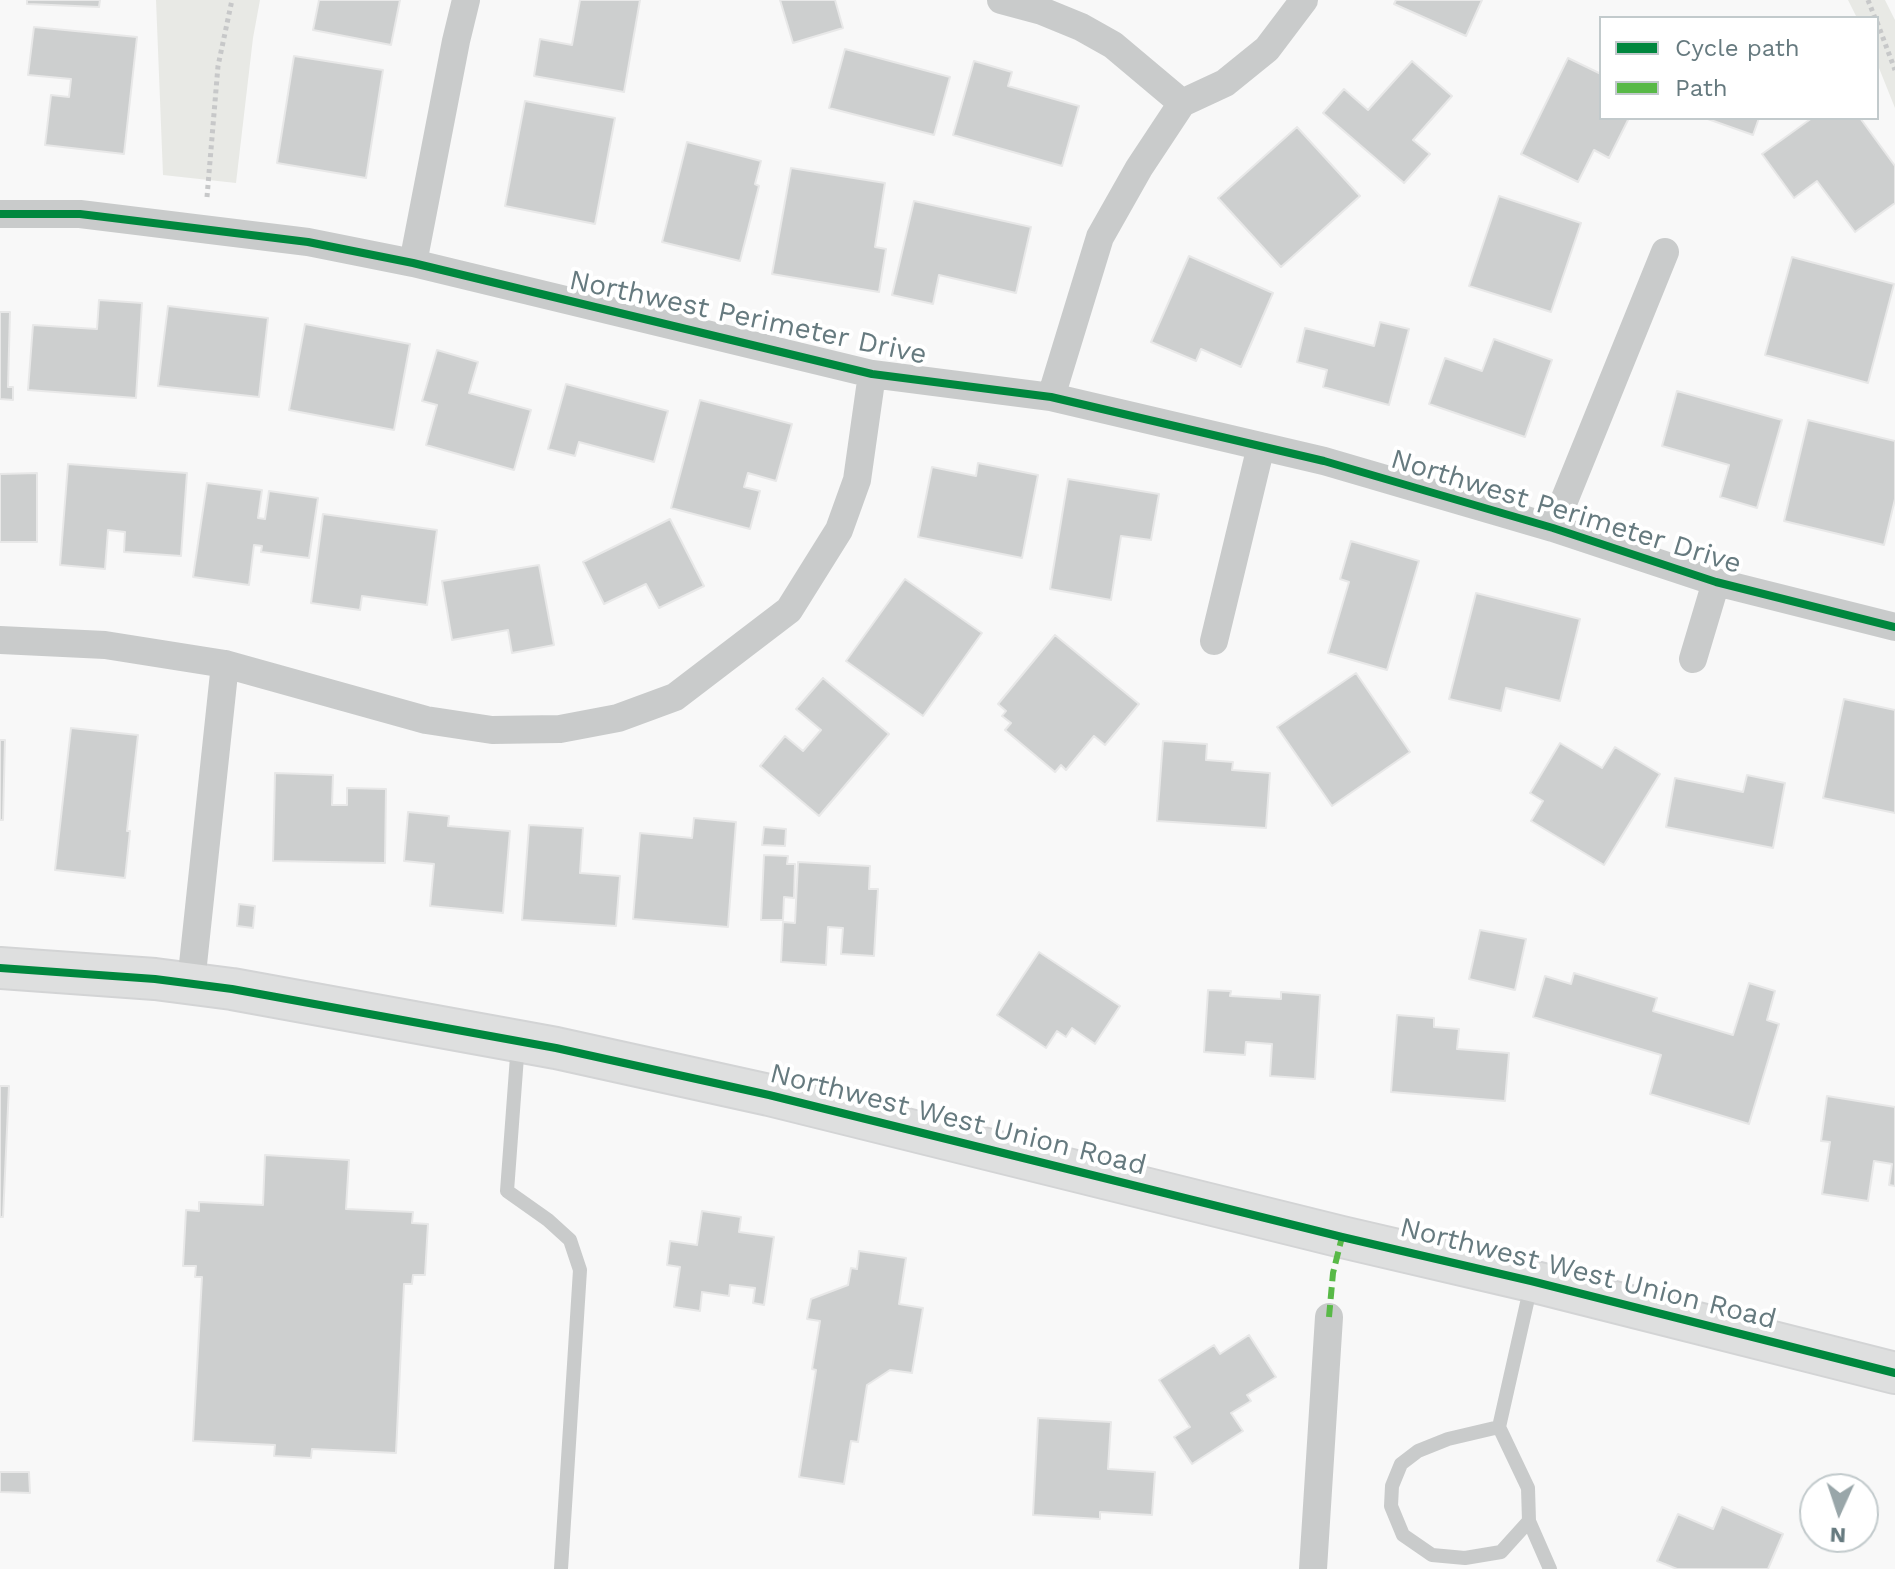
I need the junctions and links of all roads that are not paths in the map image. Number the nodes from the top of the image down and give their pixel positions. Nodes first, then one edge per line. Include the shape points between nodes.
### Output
1 (466, 0) edge
2 (1001, 0) edge
3 (1304, 0) edge
4 (1182, 103) junction
5 (0, 214) edge
6 (1665, 252) dead end
7 (413, 263) junction
8 (872, 374) junction
9 (1051, 397) junction
10 (1261, 446) junction
11 (1553, 528) junction
12 (1716, 582) junction
13 (1895, 627) edge
14 (0, 640) edge
15 (1214, 641) dead end
16 (1693, 659) dead end
17 (225, 664) junction
18 (0, 968) edge
19 (191, 983) junction
20 (518, 1041) junction
21 (1531, 1281) junction
22 (1329, 1317) dead end
23 (1895, 1373) edge
24 (1499, 1427) junction
25 (1529, 1521) junction
26 (561, 1569) edge
27 (1313, 1569) edge
28 (1550, 1569) edge

1 - 7 street
2 - 4 street via 1042,11 1113,45
3 - 4 street via 1267,49 1225,83
4 - 9 street via 1100,237
5 - 7 street, Northwest Perimeter Drive via 80,214 204,228
6 - 11 street
7 - 8 street, Northwest Perimeter Drive
8 - 9 street, Northwest Perimeter Drive
8 - 17 street via 857,480 839,530 815,571 789,610 675,697 618,718 560,729 492,730 426,720
9 - 10 street, Northwest Perimeter Drive
10 - 11 street, Northwest Perimeter Drive
10 - 15 street
11 - 12 street, Northwest Perimeter Drive
12 - 13 street, Northwest Perimeter Drive
12 - 16 street, Northwest Perimeter Drive
14 - 17 street via 105,645
17 - 19 street
18 - 19 street, Northwest West Union Road
19 - 20 street, Northwest West Union Road
20 - 21 street, Northwest West Union Road via 769,1095
20 - 26 lane via 507,1191 570,1240 580,1270
21 - 23 street, Northwest West Union Road
21 - 24 lane
22 - 27 street
24 - 25 lane via 1528,1488
24 - 25 lane via 1418,1451 1401,1464 1391,1506 1403,1535 1432,1555 1465,1558 1501,1552
25 - 28 lane

